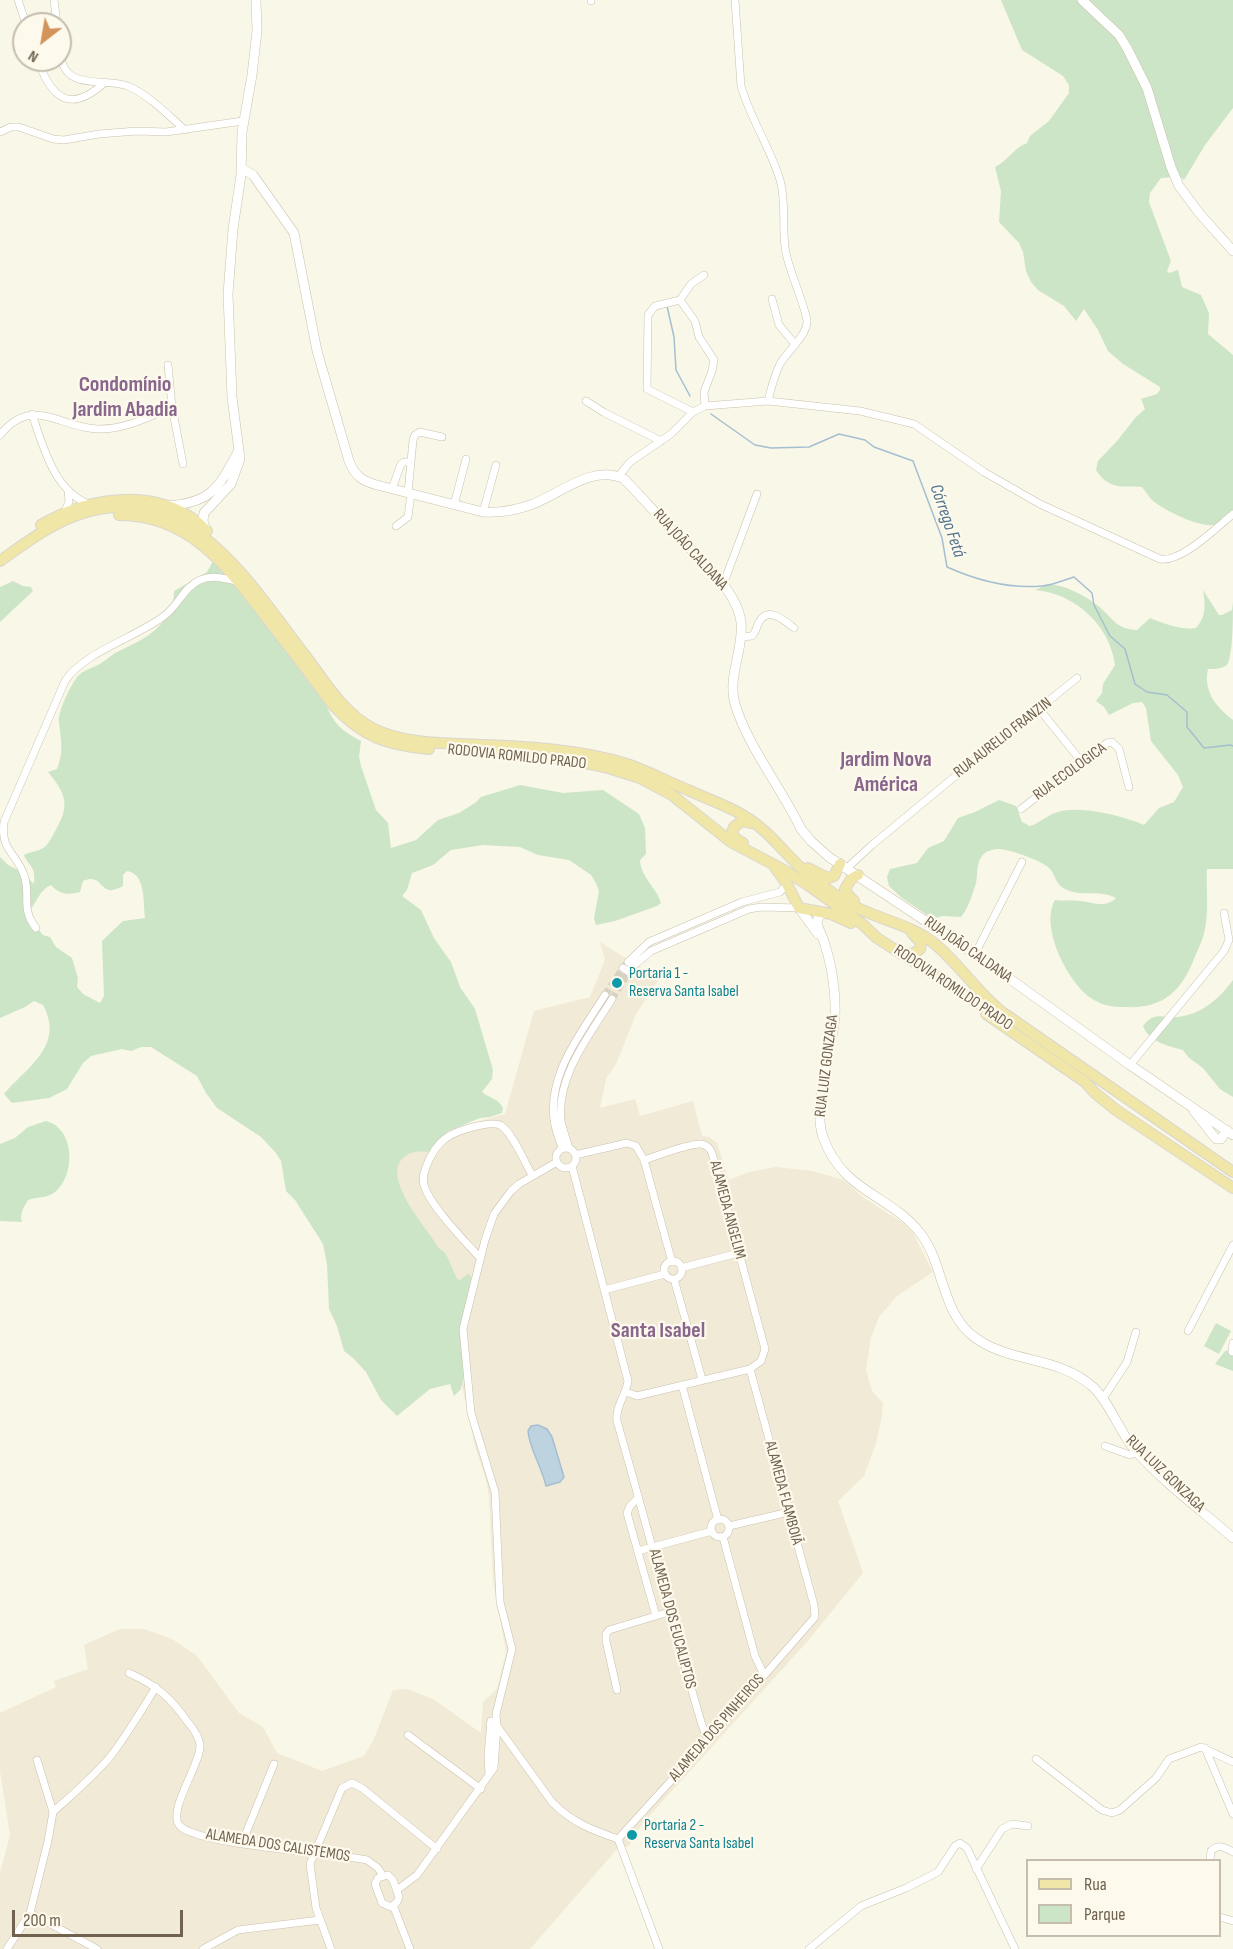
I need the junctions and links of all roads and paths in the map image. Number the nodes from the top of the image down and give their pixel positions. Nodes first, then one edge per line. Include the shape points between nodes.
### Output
1 (256, 0) edge
2 (735, 0) edge
3 (1082, 0) edge
4 (44, 72) edge
5 (69, 72) edge
6 (104, 83) junction
7 (243, 121) junction
8 (185, 130) junction
9 (0, 132) edge
10 (241, 171) junction
11 (1233, 251) edge
12 (704, 275) dead end
13 (772, 299) dead end
14 (680, 300) junction
15 (794, 343) junction
16 (168, 365) dead end
17 (586, 401) dead end
18 (768, 401) junction
19 (705, 406) junction
20 (172, 407) junction
21 (693, 412) junction
22 (32, 414) junction
23 (0, 435) edge
24 (442, 437) dead end
25 (661, 441) junction
26 (239, 450) junction
27 (466, 459) dead end
28 (411, 462) junction
29 (183, 464) dead end
30 (496, 465) dead end
31 (618, 477) junction
32 (68, 488) junction
33 (392, 489) junction
34 (409, 494) junction
35 (757, 494) dead end
36 (89, 504) junction
37 (454, 505) junction
38 (165, 506) junction
39 (65, 512) junction
40 (483, 512) junction
41 (1233, 514) edge
42 (396, 526) dead end
43 (205, 528) junction
44 (0, 552) edge
45 (0, 561) edge
46 (0, 568) edge
47 (238, 581) junction
48 (723, 585) junction
49 (794, 628) dead end
50 (741, 637) junction
51 (298, 647) junction
52 (1077, 678) dead end
53 (1040, 710) junction
54 (1081, 761) junction
55 (1129, 787) dead end
56 (1021, 809) dead end
57 (768, 834) junction
58 (1022, 862) dead end
59 (844, 866) junction
60 (775, 867) junction
61 (858, 875) junction
62 (787, 884) junction
63 (798, 908) junction
64 (823, 912) junction
65 (868, 912) junction
66 (1224, 913) dead end
67 (36, 928) dead end
68 (822, 938) junction
69 (874, 938) junction
70 (975, 954) junction
71 (610, 995) tunnel mouth
72 (1130, 1065) junction
73 (1230, 1132) edge
74 (565, 1148) junction
75 (576, 1155) junction
76 (644, 1160) junction
77 (557, 1162) junction
78 (572, 1166) junction
79 (1233, 1172) edge
80 (532, 1175) junction
81 (1230, 1184) edge
82 (1233, 1194) edge
83 (1233, 1245) edge
84 (738, 1253) junction
85 (480, 1258) junction
86 (672, 1262) junction
87 (681, 1268) junction
88 (665, 1274) junction
89 (674, 1279) junction
90 (604, 1290) junction
91 (1188, 1331) dead end
92 (1136, 1332) dead end
93 (1233, 1343) edge
94 (1232, 1353) edge
95 (750, 1369) junction
96 (702, 1379) junction
97 (682, 1385) junction
98 (626, 1392) junction
99 (1104, 1397) junction
100 (1106, 1446) dead end
101 (1137, 1452) junction
102 (638, 1498) junction
103 (789, 1512) junction
104 (717, 1520) junction
105 (729, 1526) junction
106 (712, 1531) junction
107 (723, 1537) junction
108 (1233, 1538) edge
109 (653, 1547) junction
110 (638, 1551) junction
111 (669, 1612) junction
112 (656, 1616) junction
113 (815, 1617) joint
114 (129, 1673) dead end
115 (764, 1675) junction
116 (156, 1687) junction
117 (617, 1690) dead end
118 (494, 1725) junction
119 (408, 1735) dead end
120 (708, 1740) junction
121 (1205, 1748) junction
122 (1036, 1759) dead end
123 (37, 1760) dead end
124 (1233, 1762) edge
125 (274, 1764) dead end
126 (481, 1789) junction
127 (53, 1812) junction
128 (1233, 1814) edge
129 (1028, 1826) dead end
130 (618, 1839) junction
131 (242, 1843) junction
132 (437, 1849) junction
133 (1233, 1852) edge
134 (314, 1853) junction
135 (1210, 1859) edge
136 (976, 1869) junction
137 (382, 1876) junction
138 (397, 1890) junction
139 (393, 1905) junction
140 (30, 1913) junction
141 (320, 1920) junction
142 (8, 1949) edge
143 (97, 1949) edge
144 (203, 1949) edge
145 (331, 1949) edge
146 (410, 1949) edge
147 (659, 1949) edge
148 (809, 1949) edge
149 (1016, 1949) edge

1 - 7 street via 257,31
2 - 15 street via 741,86 781,183 786,254 807,320 806,330
3 - 11 street via 1119,35 1127,48 1147,88 1179,186
4 - 6 street via 51,88 68,99 86,98
5 - 6 street via 88,83
6 - 8 street via 132,88
7 - 8 street
7 - 10 street
8 - 9 street via 99,134 64,140 19,127
10 - 26 street via 228,294 232,397
10 - 33 street via 249,171 258,181 294,233 317,351 352,469 365,482
12 - 14 street
13 - 15 street via 779,325
14 - 19 street via 714,360 704,392
14 - 21 street via 655,306 648,315 645,386
15 - 18 street via 780,366
16 - 20 street
17 - 25 street
18 - 19 street
18 - 41 street via 860,411 914,424 984,472 1040,504 1160,559 1178,556
19 - 21 street
20 - 22 street via 134,423 98,429
20 - 29 street
21 - 25 street
22 - 23 street via 15,420
22 - 32 street via 51,466
24 - 28 street via 417,433
25 - 31 street via 630,462
26 - 38 street via 214,490 196,500
26 - 43 street via 236,474 226,491 204,513
27 - 37 street
28 - 33 street via 401,464
28 - 34 street
30 - 40 street
31 - 40 street via 601,474 533,504 497,513
31 - 48 street, RUA JOÃO CALDANA via 630,485
32 - 36 street
32 - 39 street
33 - 34 street
34 - 37 street
34 - 42 street via 408,517
35 - 48 street
36 - 38 main road, RODOVIA ROMILDO PRADO via 137,500
36 - 39 main road, RODOVIA ROMILDO PRADO
37 - 40 street
38 - 43 main road, RODOVIA ROMILDO PRADO
39 - 44 main road, RODOVIA ROMILDO PRADO
43 - 51 main road, RODOVIA ROMILDO PRADO via 256,586
45 - 51 main road, RODOVIA ROMILDO PRADO via 80,514 110,508 155,511 191,526 223,552
46 - 47 main road, RODOVIA ROMILDO PRADO via 66,526 100,516 129,515 158,520 198,540
47 - 60 main road, RODOVIA ROMILDO PRADO via 333,705 366,734 403,746 548,757 640,777 663,789 731,842
47 - 67 street via 211,577 196,582 167,614 81,665 65,681 2,831 4,844 22,871 28,917
48 - 50 street, RUA JOÃO CALDANA via 736,604
49 - 50 street via 770,615 759,621 754,635
50 - 59 street, RUA JOÃO CALDANA via 733,693 746,731 801,829 819,849
51 - 57 main road, RODOVIA ROMILDO PRADO via 341,703 374,729 417,740 557,750 628,765 731,808
52 - 53 street, RUA AURELIO FRANZIN
53 - 54 street
53 - 59 street, RUA AURELIO FRANZIN
54 - 55 street, RUA ECOLOGICA via 1112,742 1119,749
54 - 56 street, RUA ECOLOGICA
57 - 59 main road via 826,878
57 - 60 main road via 742,821 732,833
57 - 65 main road, RODOVIA ROMILDO PRADO via 815,881
58 - 70 street
59 - 61 street, RUA JOÃO CALDANA
60 - 62 main road
60 - 69 main road, RODOVIA ROMILDO PRADO via 861,923
61 - 65 main road via 848,882 845,891
61 - 70 street, RUA JOÃO CALDANA
62 - 63 main road
62 - 63 street via 780,892 742,902 649,942 628,967 651,951 749,909
63 - 64 main road
63 - 68 street, RUA LUIZ GONZAGA
64 - 68 street, RUA LUIZ GONZAGA via 817,921
64 - 69 main road via 841,917
65 - 69 main road via 909,931 921,946 917,953 906,954
65 - 79 main road, RODOVIA ROMILDO PRADO via 927,938 1002,1012
66 - 72 street via 1229,940 1224,951
68 - 99 street, RUA LUIZ GONZAGA via 835,1015 820,1109 821,1127 838,1165 919,1231 934,1257 950,1306 968,1333 1005,1353 1068,1370
69 - 81 main road, RODOVIA ROMILDO PRADO via 954,986
70 - 72 street, RUA JOÃO CALDANA
71 - 74 street via 563,1090
72 - 73 street, RUA JOÃO CALDANA
74 - 75 street
74 - 77 street via 557,1153
75 - 76 street via 631,1143
75 - 78 street
76 - 84 street, ALAMEDA ANGELIM via 696,1144 710,1148
76 - 86 street
77 - 78 street
77 - 80 street
78 - 90 street
80 - 85 street via 511,1191 494,1214
80 - 85 street via 499,1124 452,1134 430,1155 424,1186 450,1225
81 - 82 street
83 - 91 street
84 - 87 street
84 - 95 street, ALAMEDA ANGELIM via 764,1340 764,1355
85 - 118 street via 463,1329 471,1413 495,1492 500,1602 511,1642 511,1658
86 - 87 street
86 - 88 street via 665,1266
87 - 89 street via 681,1274
88 - 89 street
88 - 90 street
89 - 96 street
90 - 98 street via 628,1381
92 - 99 street via 1127,1362
93 - 94 street
95 - 96 street
95 - 103 street, ALAMEDA FLAMBOIÃ
96 - 97 street
97 - 98 street via 637,1396
97 - 104 street
98 - 102 street, ALAMEDA DOS EUCALIPTOS via 616,1418
99 - 101 street, RUA LUIZ GONZAGA via 1121,1432
100 - 101 street via 1130,1455
101 - 108 street, RUA LUIZ GONZAGA
102 - 109 street, ALAMEDA DOS EUCALIPTOS
102 - 110 street, ALAMEDA DOS EUCALIPTOS via 627,1514
103 - 105 street
103 - 113 street, ALAMEDA FLAMBOIÃ
104 - 105 street
104 - 106 street
105 - 107 street
106 - 107 street
106 - 109 street
107 - 115 street via 755,1656
109 - 110 street
109 - 111 street, ALAMEDA DOS EUCALIPTOS
110 - 112 street, ALAMEDA DOS EUCALIPTOS
111 - 112 street
111 - 120 street, ALAMEDA DOS EUCALIPTOS
112 - 117 street via 606,1634
113 - 115 street, ALAMEDA DOS PINHEIROS
114 - 116 street, ALAMEDA DOS CALISTEMOS
115 - 120 street, ALAMEDA DOS PINHEIROS
116 - 127 street via 110,1757
116 - 131 street, ALAMEDA DOS CALISTEMOS via 179,1710 200,1742 176,1812 179,1826 209,1838
118 - 126 street via 494,1768
118 - 130 street via 562,1813
119 - 126 street
120 - 130 street, ALAMEDA DOS PINHEIROS
121 - 122 street via 1168,1760 1156,1778 1112,1813 1102,1810
121 - 124 street
121 - 128 street
123 - 127 street
125 - 131 street
126 - 132 street
127 - 140 street
129 - 136 street via 1012,1824 1002,1829
130 - 147 street
131 - 134 street, ALAMEDA DOS CALISTEMOS
132 - 134 street via 352,1783 339,1793
132 - 138 street via 413,1879
133 - 135 street via 1216,1847
134 - 137 street, ALAMEDA DOS CALISTEMOS via 368,1860
134 - 141 street via 310,1868
136 - 148 street via 965,1845 957,1844 938,1872 861,1906
136 - 149 street
137 - 138 street via 391,1877
137 - 139 street via 375,1887 384,1905
138 - 139 street via 398,1900
139 - 146 street
140 - 142 street
140 - 143 street
141 - 144 street via 238,1930
141 - 145 street

